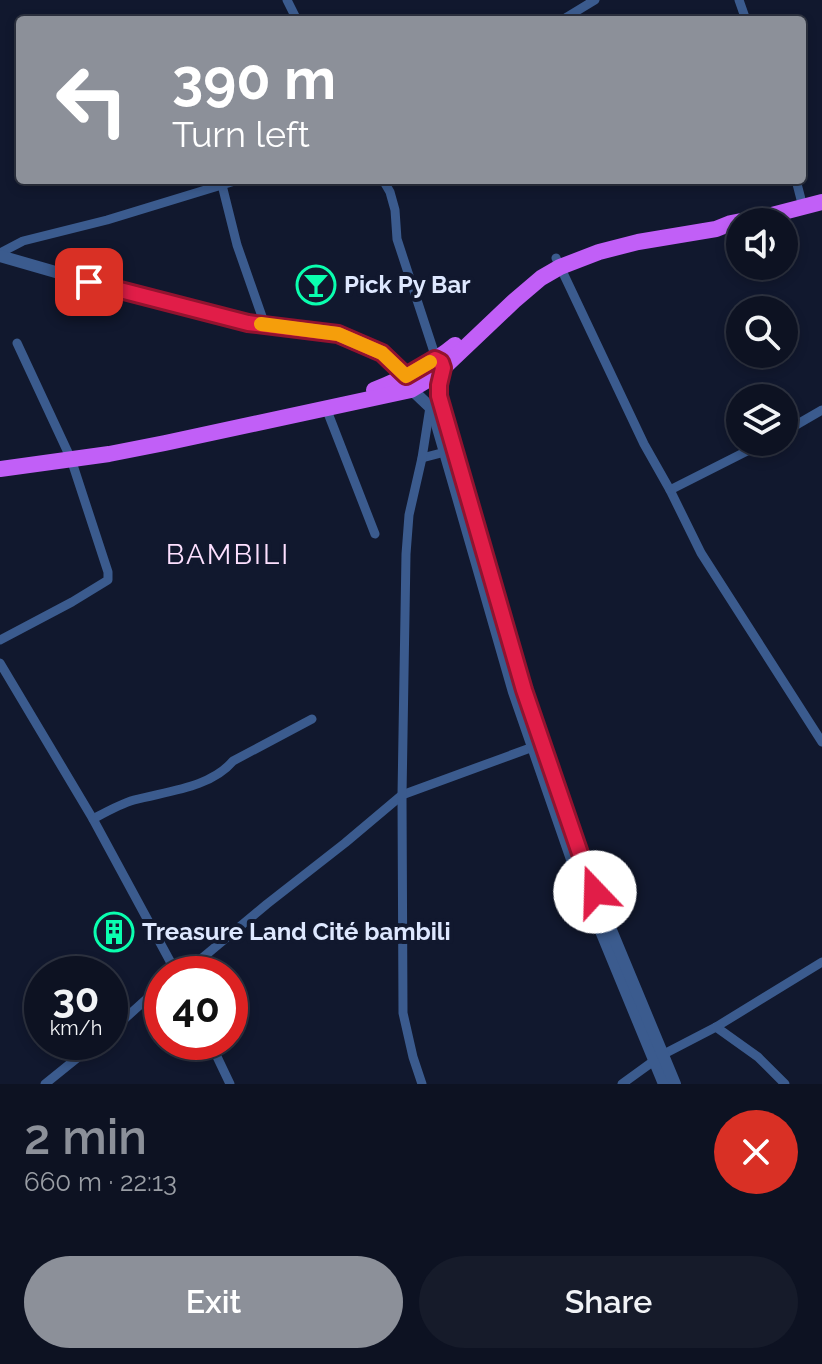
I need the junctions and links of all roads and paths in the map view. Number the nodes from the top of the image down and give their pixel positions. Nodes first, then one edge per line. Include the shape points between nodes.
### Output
1 (595, 0) edge
2 (569, 16) edge
3 (225, 184) edge
4 (385, 184) edge
5 (797, 184) edge
6 (222, 185) junction
7 (822, 202) edge
8 (803, 207) junction
9 (0, 254) edge
10 (558, 263) junction
11 (265, 325) junction
12 (17, 343) dead end
13 (438, 362) junction
14 (409, 383) junction
15 (332, 406) junction
16 (430, 407) junction
17 (822, 410) edge
18 (798, 424) edge
19 (445, 452) junction
20 (737, 456) edge
21 (422, 458) junction
22 (71, 459) junction
23 (0, 469) edge
24 (670, 490) junction
25 (375, 534) dead end
26 (0, 640) edge
27 (0, 663) edge
28 (312, 719) dead end
29 (822, 742) edge
30 (533, 747) junction
31 (402, 795) junction
32 (93, 819) junction
33 (168, 956) edge
34 (199, 956) edge
35 (822, 962) edge
36 (144, 1001) edge
37 (128, 1016) edge
38 (716, 1027) junction
39 (658, 1058) junction
40 (75, 1060) edge
41 (219, 1060) edge
42 (45, 1084) edge
43 (230, 1084) edge
44 (422, 1084) edge
45 (622, 1084) edge
46 (664, 1084) edge
47 (675, 1084) edge
48 (785, 1084) edge

1 - 2 street
3 - 6 street
4 - 13 street via 395,210 397,239
5 - 8 street
6 - 9 street via 23,241
6 - 11 street
7 - 8 highway
8 - 10 highway
9 - 11 street
10 - 13 highway
10 - 24 street
11 - 14 street via 338,334 382,353
12 - 22 street
13 - 14 highway via 428,382
13 - 39 street via 439,396 524,690
14 - 15 highway
14 - 16 street
15 - 22 highway
15 - 25 street
16 - 19 street
16 - 21 street
17 - 18 street
19 - 21 street
19 - 30 street
20 - 24 street
21 - 31 street via 406,554
22 - 23 highway
22 - 26 street via 108,580
24 - 29 street via 701,553
27 - 32 street
28 - 32 street via 212,778 129,801
30 - 31 street
30 - 39 street via 575,868
31 - 34 street
31 - 44 street via 403,1013
32 - 33 street
35 - 38 street
36 - 37 street
38 - 39 street
38 - 48 street
39 - 45 street
39 - 46 street
39 - 47 street
40 - 42 street
41 - 43 street

